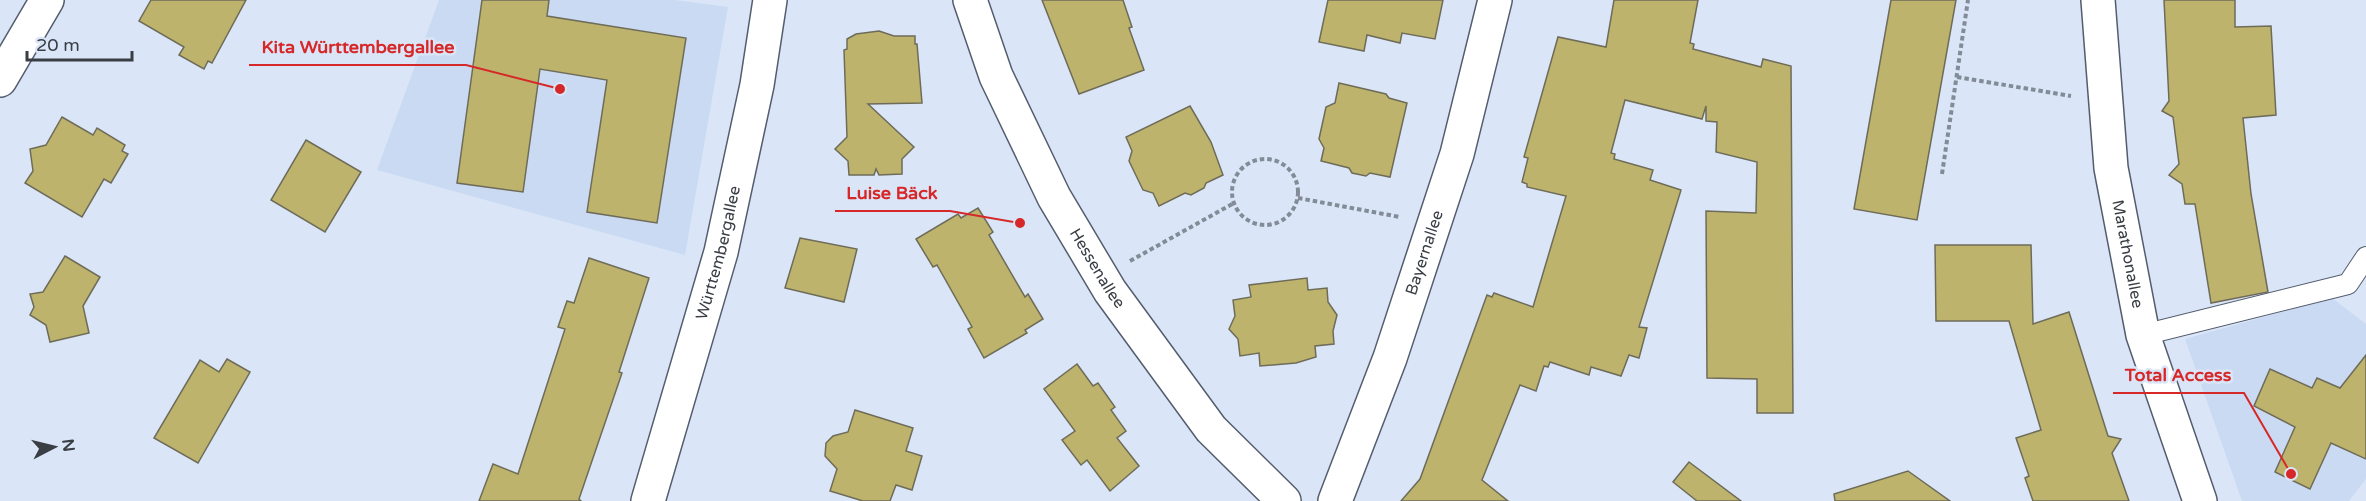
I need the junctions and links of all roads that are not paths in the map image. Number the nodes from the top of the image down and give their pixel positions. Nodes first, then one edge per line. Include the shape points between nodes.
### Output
1 (47, 0) edge
2 (770, 0) edge
3 (970, 0) edge
4 (1495, 0) edge
5 (2098, 0) edge
6 (0, 80) edge
7 (2366, 257) edge
8 (2143, 335) junction
9 (648, 501) edge
10 (1284, 501) edge
11 (1335, 501) edge
12 (2200, 501) edge

1 - 6 street
2 - 9 street, Württembergallee via 757,85 721,252
3 - 10 street, Hessenallee via 996,76 1054,197 1110,291 1211,429
4 - 11 street, Bayernallee via 1453,165 1390,358
5 - 8 street, Marathonallee via 2111,168
7 - 8 lane via 2348,284
8 - 12 street, Marathonallee

